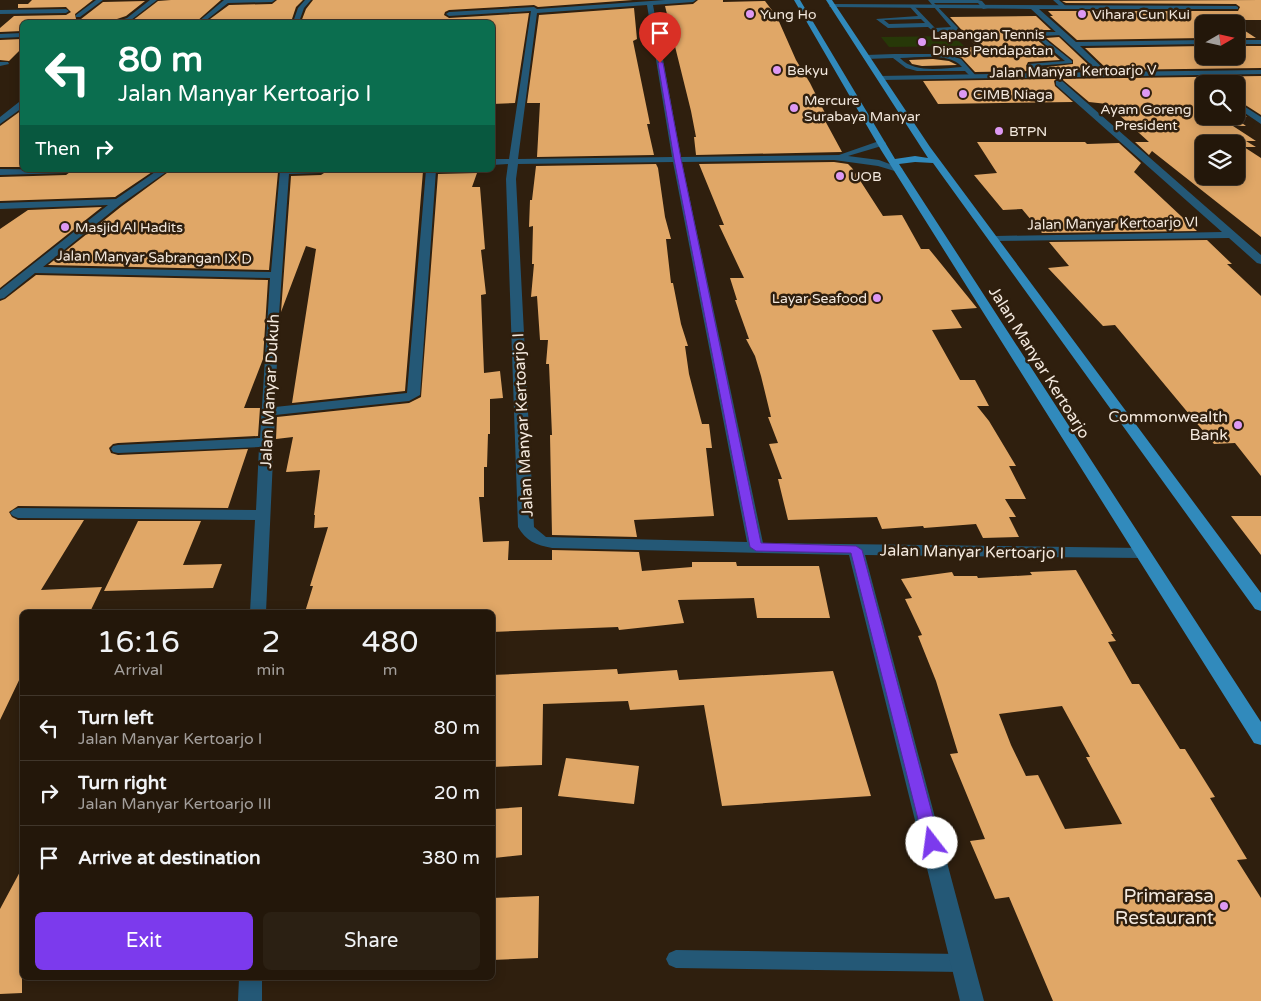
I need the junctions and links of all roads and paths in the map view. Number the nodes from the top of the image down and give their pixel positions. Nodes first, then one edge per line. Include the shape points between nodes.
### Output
1 (100, 0) edge
2 (154, 0) edge
3 (227, 0) edge
4 (272, 0) edge
5 (308, 0) edge
6 (693, 0) edge
7 (798, 0) edge
8 (1056, 0) edge
9 (1112, 0) edge
10 (1226, 0) edge
11 (929, 1) edge
12 (650, 3) junction
13 (831, 3) edge
14 (582, 4) edge
15 (43, 6) dead end
16 (913, 7) junction
17 (936, 7) junction
18 (985, 8) junction
19 (1034, 8) junction
20 (1065, 8) junction
21 (1124, 8) junction
22 (35, 11) junction
23 (66, 11) dead end
24 (534, 11) junction
25 (0, 12) edge
26 (78, 16) dead end
27 (922, 17) junction
28 (125, 20) edge
29 (203, 20) edge
30 (297, 20) edge
31 (449, 20) edge
32 (929, 25) junction
33 (1063, 33) junction
34 (20, 35) edge
35 (2, 37) edge
36 (1195, 42) edge
37 (1245, 42) edge
38 (1261, 42) edge
39 (1074, 44) junction
40 (894, 56) junction
41 (866, 57) junction
42 (967, 69) junction
43 (1261, 72) edge
44 (1214, 73) junction
45 (1106, 75) junction
46 (1217, 75) edge
47 (1042, 76) junction
48 (974, 77) junction
49 (935, 78) junction
50 (1245, 80) edge
51 (1261, 80) edge
52 (884, 82) junction
53 (1195, 82) edge
54 (1060, 84) junction
55 (940, 85) junction
56 (20, 105) edge
57 (1245, 109) edge
58 (20, 115) edge
59 (3, 118) edge
60 (1261, 121) edge
61 (926, 148) junction
62 (893, 154) junction
63 (834, 157) junction
64 (678, 159) junction
65 (513, 160) junction
66 (936, 161) junction
67 (495, 162) edge
68 (20, 171) edge
69 (0, 172) edge
70 (161, 172) edge
71 (285, 172) edge
72 (430, 172) edge
73 (118, 202) junction
74 (0, 206) edge
75 (1232, 235) junction
76 (995, 239) junction
77 (1261, 261) edge
78 (31, 270) junction
79 (276, 275) junction
80 (0, 296) edge
81 (268, 412) junction
82 (266, 442) junction
83 (118, 449) dead end
84 (18, 513) dead end
85 (262, 515) junction
86 (756, 547) junction
87 (856, 550) junction
88 (1142, 553) junction
89 (1261, 605) edge
90 (258, 610) edge
91 (1261, 738) edge
92 (676, 959) dead end
93 (962, 963) junction
94 (251, 980) edge
95 (250, 1001) edge
96 (972, 1001) edge

1 - 26 street
2 - 28 street
3 - 4 street
3 - 29 street
5 - 30 street
6 - 12 street
7 - 62 main road, Jalan Manyar Kertoarjo
8 - 20 lane
9 - 21 street
10 - 21 street via 1238,7
11 - 17 lane
11 - 18 lane via 975,1
12 - 14 street
12 - 64 street
13 - 16 street
13 - 41 main road, Jalan Manyar Kertoarjo
14 - 24 street
15 - 22 street
16 - 17 street
16 - 27 lane
17 - 18 street
17 - 32 lane via 956,29 939,31
18 - 19 street
19 - 20 street
19 - 33 street
20 - 21 street
22 - 23 street
22 - 25 street
24 - 31 street via 449,10
24 - 65 street, Jalan Manyar Kertoarjo I
27 - 32 lane
27 - 32 lane via 879,19 888,26
33 - 39 street
33 - 47 lane via 1036,34 1070,62 1030,65
34 - 35 street
36 - 39 street
37 - 38 street
39 - 45 street
40 - 41 lane
40 - 42 lane via 944,56 959,60
40 - 42 lane via 900,64 913,69
41 - 52 main road, Jalan Manyar Kertoarjo
42 - 48 lane
43 - 44 street, Jalan Manyar Kertoarjo V
44 - 45 street, Jalan Manyar Kertoarjo V
44 - 46 street
45 - 47 street, Jalan Manyar Kertoarjo V
47 - 48 street, Jalan Manyar Kertoarjo V
48 - 49 street, Jalan Manyar Kertoarjo V
49 - 52 street, Jalan Manyar Kertoarjo V
49 - 55 street
50 - 51 street, Jalan Manyar Kertoarjo V
52 - 55 street, Jalan Manyar Kertoarjo V
52 - 61 main road, Jalan Manyar Kertoarjo
53 - 54 street, Jalan Manyar Kertoarjo V
54 - 55 street, Jalan Manyar Kertoarjo V
54 - 75 street, Jalan Manyar Kertoarjo VI
56 - 59 street
57 - 60 street
58 - 59 street
61 - 62 main road
61 - 66 main road, Jalan Manyar Kertoarjo
62 - 63 street
62 - 63 street via 879,163
62 - 66 main road
62 - 88 main road, Jalan Manyar Kertoarjo
63 - 64 street
64 - 65 street
64 - 86 street
65 - 67 street
65 - 86 street, Jalan Manyar Kertoarjo I via 511,179 526,527 530,535 539,541 552,543
66 - 76 main road, Jalan Manyar Kertoarjo
68 - 69 street
70 - 73 street
71 - 79 street, Jalan Manyar Dukuh
72 - 81 street via 413,395
73 - 74 street
73 - 78 street
75 - 76 street, Jalan Manyar Kertoarjo VI
75 - 77 street, Jalan Manyar Kertoarjo VI
76 - 89 main road, Jalan Manyar Kertoarjo
78 - 79 street, Jalan Manyar Sabrangan IX D
78 - 80 street
79 - 81 street, Jalan Manyar Dukuh
81 - 82 street, Jalan Manyar Dukuh
82 - 83 street
82 - 85 street, Jalan Manyar Dukuh
84 - 85 street
85 - 90 street, Jalan Manyar Dukuh
86 - 87 street, Jalan Manyar Kertoarjo I
87 - 88 street, Jalan Manyar Kertoarjo I
87 - 93 street
88 - 91 main road, Jalan Manyar Kertoarjo
92 - 93 lane
93 - 96 street
94 - 95 street

